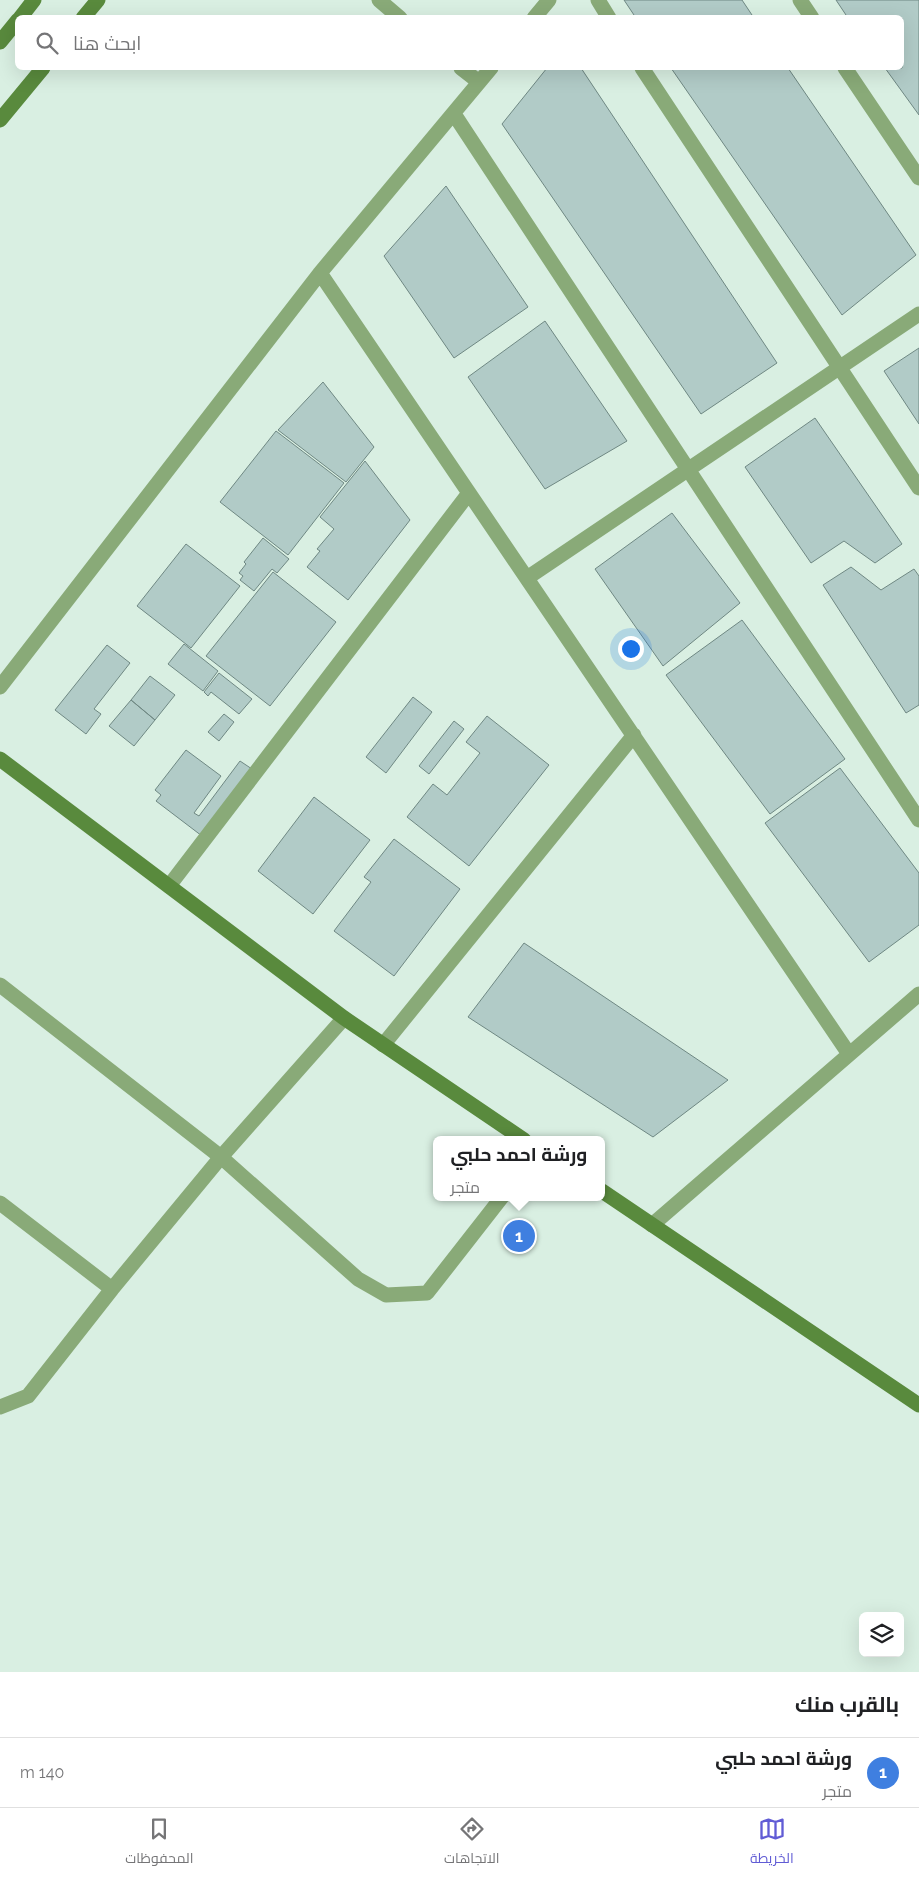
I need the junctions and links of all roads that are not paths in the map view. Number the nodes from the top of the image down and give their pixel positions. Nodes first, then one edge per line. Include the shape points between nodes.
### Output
1 (34, 0) edge
2 (98, 0) edge
3 (379, 0) edge
4 (549, 0) edge
5 (598, 0) edge
6 (800, 0) edge
7 (22, 15) edge
8 (86, 15) edge
9 (396, 15) edge
10 (536, 15) edge
11 (607, 15) edge
12 (810, 15) edge
13 (15, 24) edge
14 (0, 42) edge
15 (41, 70) edge
16 (464, 70) edge
17 (489, 70) edge
18 (643, 70) edge
19 (846, 70) edge
20 (479, 82) junction
21 (454, 114) junction
22 (0, 120) edge
23 (919, 178) edge
24 (320, 273) junction
25 (919, 314) edge
26 (840, 368) junction
27 (688, 470) junction
28 (919, 488) edge
29 (470, 493) junction
30 (527, 578) junction
31 (0, 688) edge
32 (634, 735) junction
33 (0, 759) edge
34 (919, 820) edge
35 (169, 886) junction
36 (0, 985) edge
37 (919, 994) edge
38 (344, 1018) junction
39 (384, 1045) junction
40 (849, 1054) junction
41 (518, 1136) edge
42 (221, 1156) junction
43 (605, 1193) edge
44 (499, 1201) edge
45 (0, 1203) edge
46 (652, 1225) junction
47 (112, 1289) junction
48 (919, 1405) edge
49 (0, 1408) edge

1 - 7 street
2 - 8 street
3 - 9 street
4 - 10 street
5 - 11 street
6 - 12 street
13 - 14 street
15 - 22 street
16 - 20 street
17 - 20 street
18 - 26 street
19 - 23 street
20 - 21 street
21 - 24 street
21 - 27 street
24 - 29 street
24 - 31 street
25 - 26 street
26 - 27 street
26 - 28 street
27 - 30 street
27 - 34 street
29 - 30 street
29 - 35 street
30 - 32 street
32 - 39 street
32 - 40 street
33 - 35 street
35 - 38 street
36 - 42 street
37 - 40 street
38 - 39 street
38 - 42 street
39 - 41 street
40 - 46 street
42 - 44 street via 358,1279 386,1295 427,1293
42 - 47 street
43 - 46 street
45 - 47 street
46 - 48 street
47 - 49 street via 28,1396

